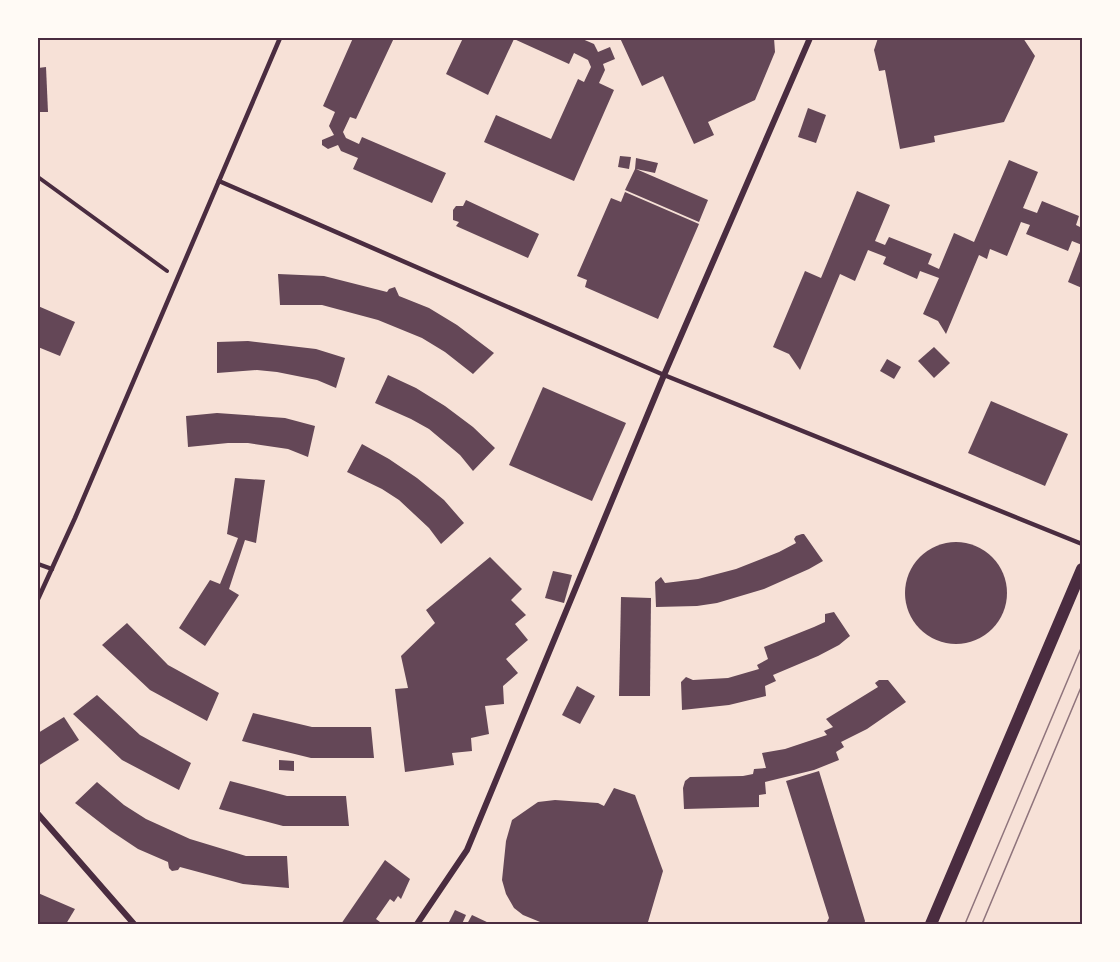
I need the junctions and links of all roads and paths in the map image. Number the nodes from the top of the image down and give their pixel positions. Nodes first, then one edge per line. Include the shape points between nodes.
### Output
1 (280, 38) edge
2 (810, 38) edge
3 (38, 177) edge
4 (219, 181) junction
5 (177, 279) junction
6 (664, 375) junction
7 (1083, 544) edge
8 (38, 564) edge
9 (51, 569) junction
10 (1083, 569) edge
11 (38, 598) edge
12 (38, 814) edge
13 (134, 924) edge
14 (417, 924) edge
15 (931, 924) edge

1 - 4 lane
2 - 6 street
3 - 5 path
4 - 5 lane
4 - 6 lane
5 - 9 lane
6 - 7 lane
6 - 14 street via 467,850
8 - 9 lane
9 - 11 lane
10 - 15 main road
12 - 13 street

